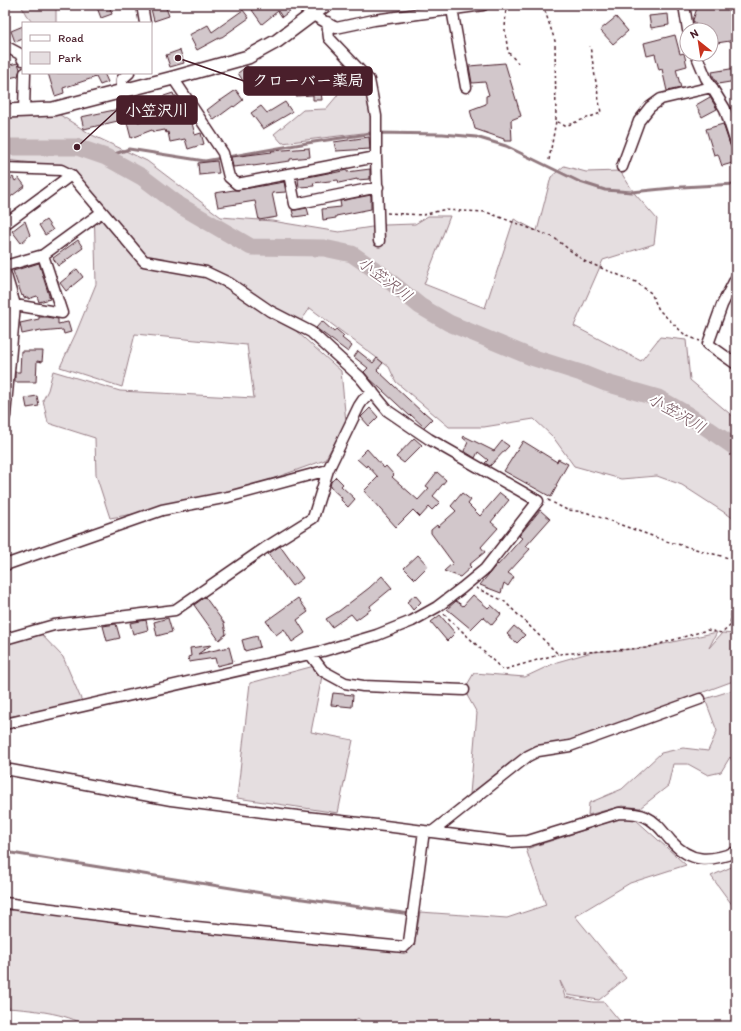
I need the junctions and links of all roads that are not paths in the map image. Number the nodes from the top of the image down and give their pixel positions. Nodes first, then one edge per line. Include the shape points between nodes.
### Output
1 (142, 5) edge
2 (325, 5) edge
3 (483, 5) edge
4 (684, 5) edge
5 (455, 8) edge
6 (313, 15) junction
7 (146, 22) edge
8 (326, 22) junction
9 (687, 22) edge
10 (5, 46) edge
11 (22, 58) edge
12 (699, 62) edge
13 (25, 74) edge
14 (128, 74) edge
15 (173, 78) junction
16 (466, 87) dead end
17 (712, 87) junction
18 (122, 91) junction
19 (24, 110) junction
20 (5, 111) edge
21 (736, 143) edge
22 (376, 157) junction
23 (622, 167) dead end
24 (5, 168) edge
25 (289, 174) junction
26 (71, 175) junction
27 (378, 187) junction
28 (102, 212) junction
29 (5, 224) edge
30 (379, 241) dead end
31 (43, 255) junction
32 (5, 266) edge
33 (5, 272) edge
34 (736, 278) edge
35 (15, 305) junction
36 (736, 364) edge
37 (373, 392) junction
38 (5, 416) edge
39 (328, 470) junction
40 (5, 565) edge
41 (5, 639) edge
42 (310, 654) junction
43 (464, 690) dead end
44 (700, 699) dead end
45 (5, 724) edge
46 (5, 769) edge
47 (428, 831) junction
48 (736, 852) edge
49 (5, 903) edge

1 - 7 street
2 - 6 main road
3 - 5 street
4 - 9 street
5 - 8 street via 336,28
5 - 16 street
6 - 8 street
6 - 15 main road via 278,41 248,56
8 - 22 street via 329,38 334,45 369,80 376,116
10 - 11 street via 20,54
12 - 17 street
13 - 19 street
14 - 18 street via 122,79
15 - 18 main road
15 - 25 street via 222,153 229,177 237,184
17 - 21 street via 725,109
17 - 23 street via 661,99 650,107 639,121
18 - 19 main road via 53,109
19 - 20 main road
22 - 25 street
22 - 27 street
24 - 26 street via 61,170
25 - 27 street via 295,204
26 - 28 street
26 - 29 street
27 - 30 street
28 - 31 street
28 - 37 street via 144,261 206,272 229,283 270,311 311,332
31 - 32 street
31 - 35 street via 62,313
33 - 35 street
34 - 36 street via 708,344
35 - 38 street
37 - 39 street via 359,406
37 - 42 street via 388,411 429,439 538,501 485,570 437,607 412,622 377,635
39 - 40 street via 228,497 162,510
39 - 41 street via 313,518 175,610 54,625
42 - 43 street via 323,671 345,683
42 - 45 street
44 - 47 street via 570,746 538,751
46 - 47 street via 171,800
47 - 48 street via 510,842 528,841 619,813 633,813 646,817 658,825 671,841 691,857 721,858
47 - 49 street via 409,942 404,947 176,925

